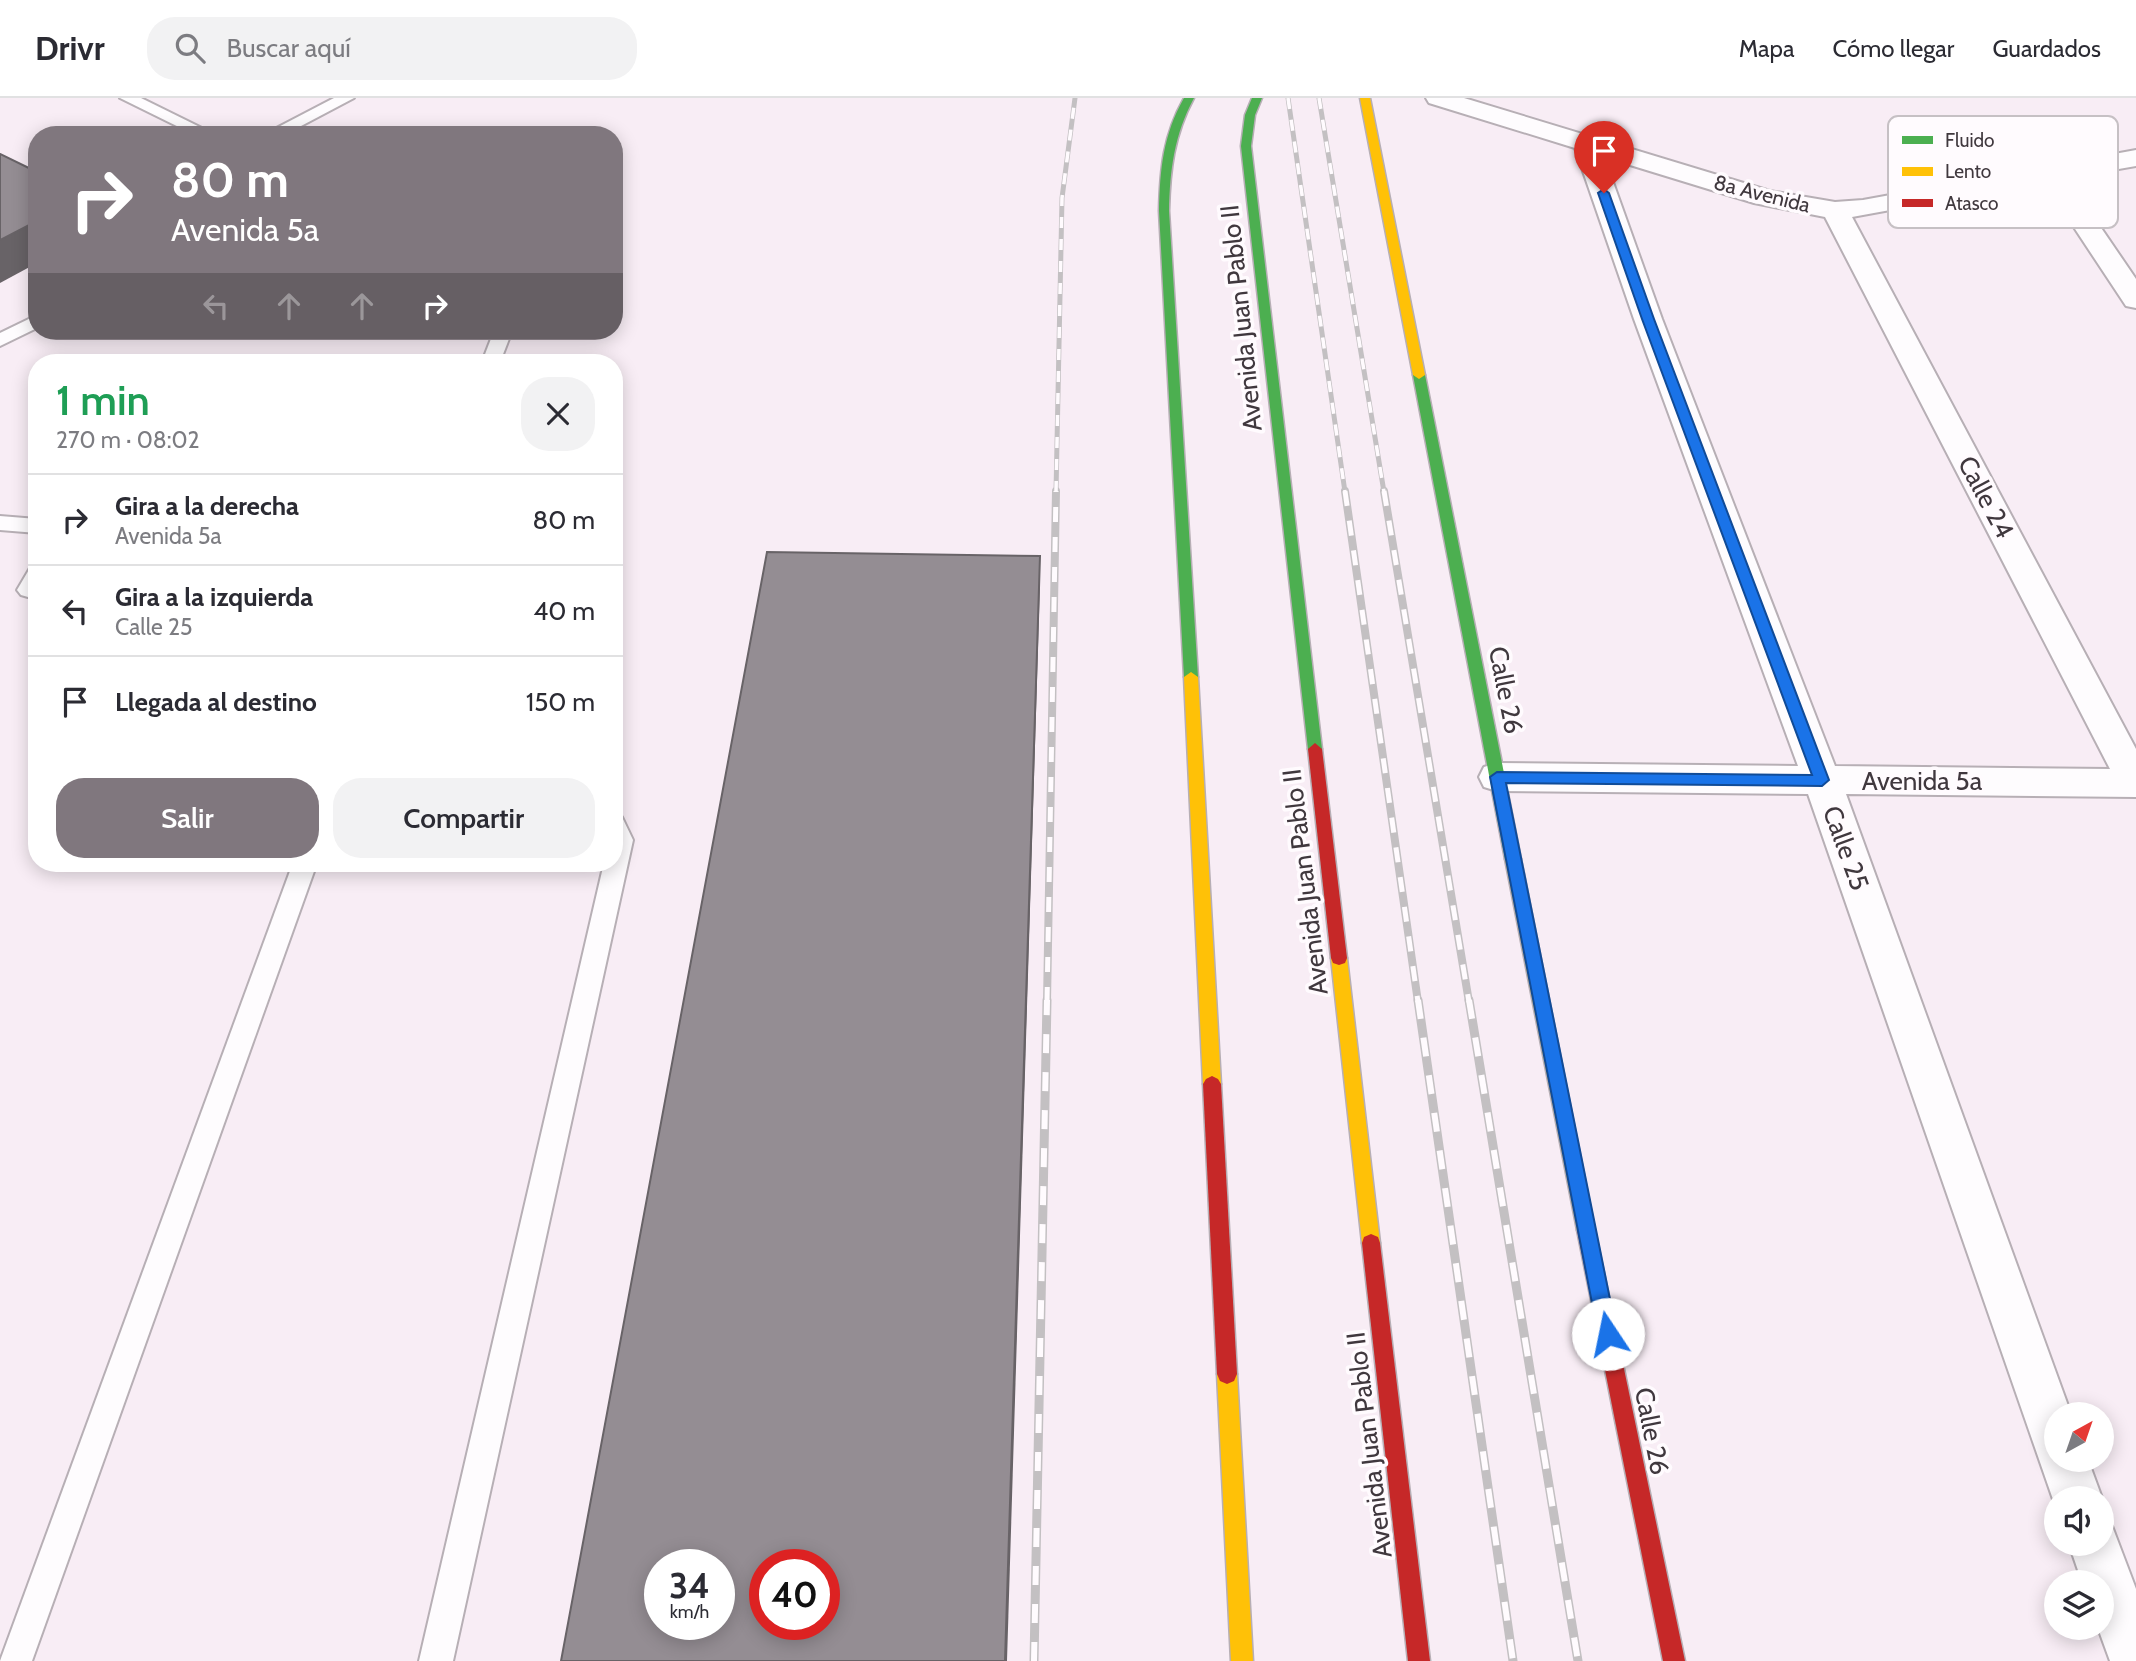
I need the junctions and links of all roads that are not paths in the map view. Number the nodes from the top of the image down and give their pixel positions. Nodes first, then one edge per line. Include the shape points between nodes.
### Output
1 (128, 98) edge
2 (346, 98) edge
3 (1189, 98) edge
4 (1257, 98) edge
5 (1365, 98) edge
6 (1438, 98) edge
7 (189, 126) edge
8 (289, 126) edge
9 (1586, 142) junction
10 (2136, 158) edge
11 (2118, 161) edge
12 (1888, 204) edge
13 (1835, 210) junction
14 (2088, 228) edge
15 (2136, 300) edge
16 (28, 325) edge
17 (0, 341) edge
18 (0, 523) edge
19 (28, 525) edge
20 (1497, 777) junction
21 (1822, 780) junction
22 (2136, 783) edge
23 (302, 872) edge
24 (614, 872) edge
25 (2044, 1405) edge
26 (2098, 1556) edge
27 (15, 1661) edge
28 (436, 1661) edge
29 (1242, 1661) edge
30 (1419, 1661) edge
31 (1674, 1661) edge
32 (2136, 1661) edge

1 - 7 lane
2 - 8 lane
3 - 29 main road via 1165,155 1164,211
4 - 30 main road, Avenida Juan Pablo II via 1250,115 1248,159
5 - 20 main road, Calle 26
6 - 9 street, 8a Avenida
9 - 13 street, 8a Avenida via 1763,197
9 - 21 street, Calle 25
10 - 11 street, 8a Avenida
12 - 13 street, 8a Avenida
13 - 22 street, Calle 24
14 - 15 street
16 - 17 lane
18 - 19 lane
20 - 21 street, Avenida 5a
20 - 31 main road, Calle 26
21 - 22 street, Avenida 5a
21 - 25 street, Calle 25
23 - 27 lane
24 - 28 lane
26 - 32 street

